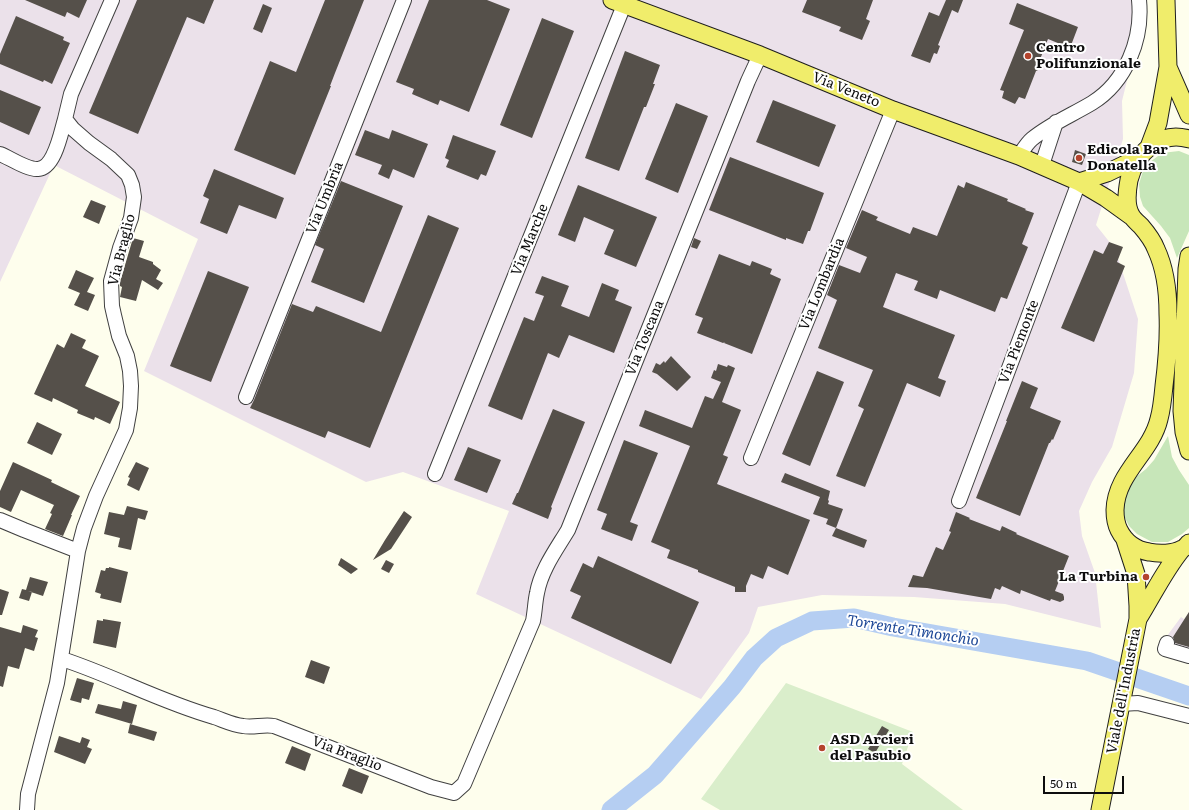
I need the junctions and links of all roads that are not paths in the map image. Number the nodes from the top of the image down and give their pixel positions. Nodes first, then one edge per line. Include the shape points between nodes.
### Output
1 (112, 0) edge
2 (404, 0) edge
3 (1139, 0) edge
4 (1166, 0) edge
5 (618, 3) edge
6 (760, 55) junction
7 (1168, 67) junction
8 (893, 110) junction
9 (1189, 115) edge
10 (65, 119) junction
11 (1056, 122) junction
12 (1189, 139) edge
13 (1143, 153) junction
14 (0, 154) edge
15 (1019, 156) junction
16 (1042, 166) junction
17 (1079, 182) junction
18 (1131, 216) junction
19 (1189, 256) edge
20 (1187, 323) edge
21 (246, 397) dead end
22 (1189, 452) edge
23 (751, 458) dead end
24 (435, 474) dead end
25 (959, 501) dead end
26 (0, 520) edge
27 (1125, 540) junction
28 (1186, 546) edge
29 (78, 551) junction
30 (1138, 619) junction
31 (533, 621) joint
32 (1166, 643) dead end
33 (1189, 656) edge
34 (62, 659) junction
35 (1122, 699) junction
36 (1189, 716) edge
37 (1101, 806) edge
38 (24, 808) edge

1 - 10 street via 71,94
2 - 21 street, Via Umbria
3 - 11 street via 1135,44 1120,77 1099,98
4 - 7 main road
5 - 6 main road, Via Veneto
5 - 24 street, Via Marche
6 - 8 main road, Via Veneto
6 - 31 street, Via Toscana via 568,530 543,574 537,592
7 - 9 main road
7 - 13 main road via 1158,123
8 - 15 main road, Via Veneto
8 - 23 street, Via Lombardia
10 - 14 street via 48,165 39,169 29,168
10 - 29 street, Via Braglio via 73,129 128,175 134,197 131,218 111,281 113,310 130,371 130,408 126,430 96,496
11 - 15 street via 1030,139
11 - 16 street
12 - 13 main road via 1169,138 1158,142
13 - 17 main road via 1107,173
13 - 18 main road via 1131,174 1128,188 1127,201
15 - 16 main road, Via Veneto
16 - 17 main road, Via Veneto
17 - 18 main road, Via Veneto
17 - 25 street, Via Piemonte
18 - 27 main road, Viale dell'Industria via 1149,236 1159,255 1165,278 1168,321 1165,379 1158,422 1151,439 1122,482 1117,496 1115,517
19 - 20 main road
20 - 22 main road via 1182,411
26 - 29 street
27 - 28 main road, Viale dell'Industria via 1132,546 1148,552 1169,552
27 - 30 main road, Viale dell'Industria via 1136,574
28 - 30 main road, Viale dell'Industria via 1162,576
29 - 34 street, Via Braglio
30 - 35 main road, Viale dell'Industria
31 - 34 street, Via Braglio via 464,784 454,793 432,787 274,726 243,726 186,709
32 - 33 street via 1165,649
34 - 38 street, Via Braglio
35 - 36 street
35 - 37 main road, Viale dell'Industria

